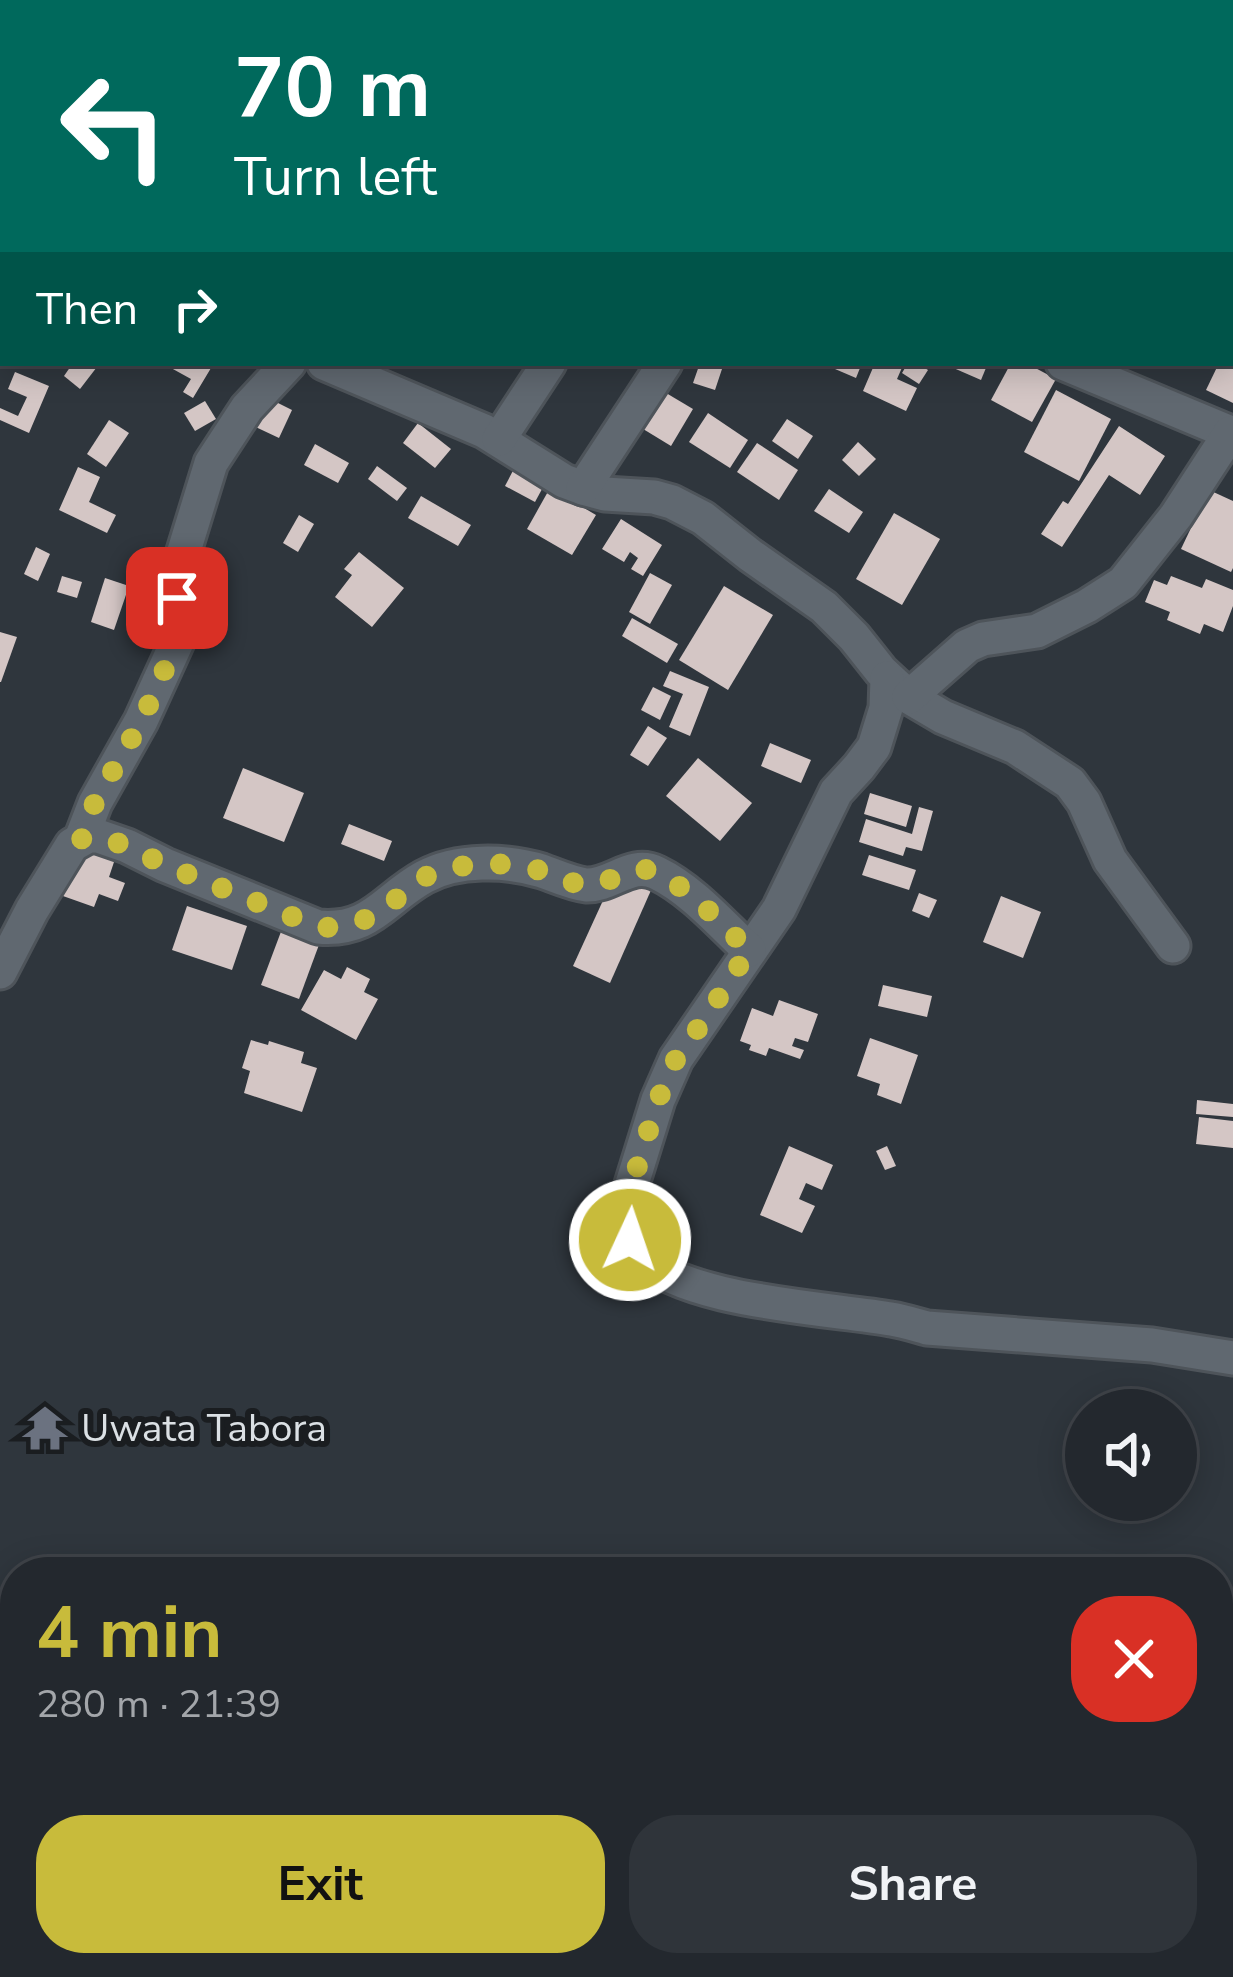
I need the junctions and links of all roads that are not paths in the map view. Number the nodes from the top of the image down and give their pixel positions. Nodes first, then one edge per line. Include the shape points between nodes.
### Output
1 (286, 366) edge
2 (331, 366) edge
3 (547, 366) edge
4 (663, 366) edge
5 (1070, 366) edge
6 (1232, 434) edge
7 (499, 439) junction
8 (583, 488) junction
9 (898, 687) junction
10 (81, 839) junction
11 (1173, 946) dead end
12 (749, 950) junction
13 (0, 971) edge
14 (1233, 1358) edge

1 - 10 street via 212,463 180,564 178,640
2 - 7 street
3 - 7 street
4 - 8 street
5 - 6 street
6 - 9 street via 1123,583 1037,631 967,646
7 - 8 street
8 - 9 street via 664,499 703,518 824,607
9 - 11 street via 1070,783 1109,860
9 - 12 street via 874,747 836,791 790,889
10 - 12 street via 127,846 334,928 385,908 426,876 476,864 584,885 641,868 694,899
10 - 13 street
12 - 14 street via 658,1100 626,1214 630,1240 657,1270 739,1296 927,1328

